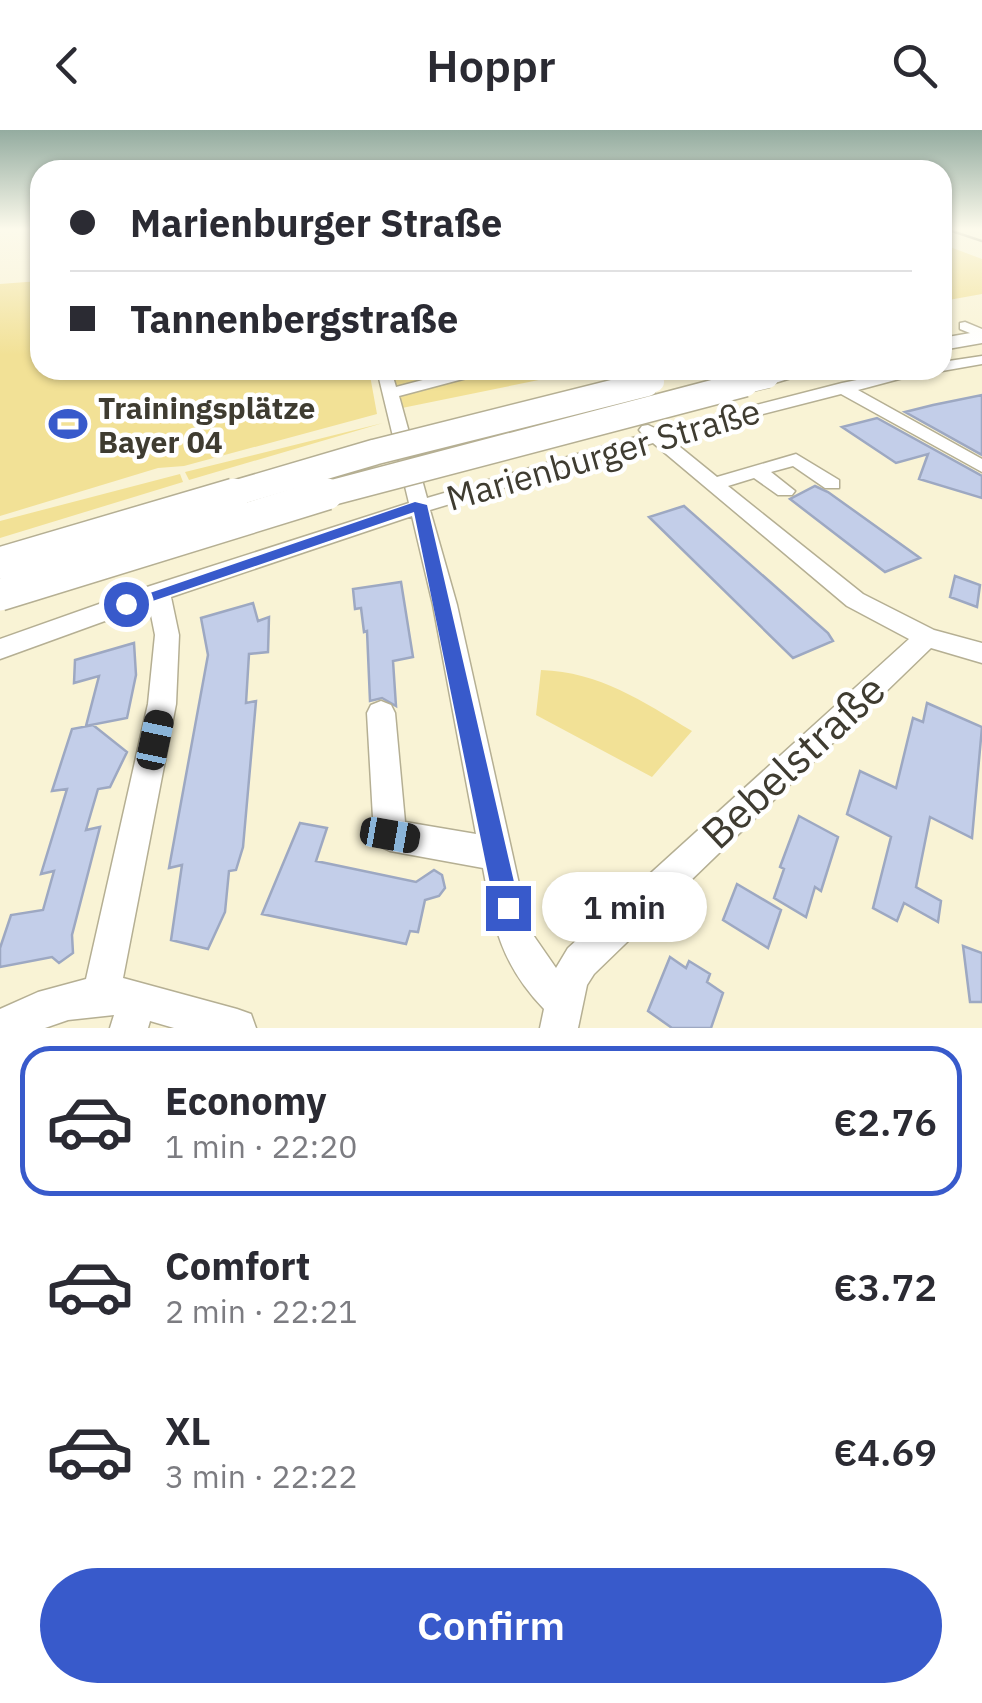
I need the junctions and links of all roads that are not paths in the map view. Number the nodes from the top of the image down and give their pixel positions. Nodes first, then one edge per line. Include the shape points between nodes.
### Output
1 (952, 326) edge
2 (978, 329) edge
3 (952, 340) edge
4 (982, 360) edge
5 (952, 365) edge
6 (386, 380) edge
7 (448, 380) edge
8 (667, 380) edge
9 (766, 380) edge
10 (879, 380) edge
11 (842, 388) junction
12 (388, 394) junction
13 (608, 394) dead end
14 (654, 436) junction
15 (982, 466) edge
16 (757, 471) junction
17 (714, 484) junction
18 (832, 484) dead end
19 (785, 491) dead end
20 (420, 505) junction
21 (0, 562) edge
22 (158, 592) junction
23 (0, 595) edge
24 (926, 638) junction
25 (0, 649) edge
26 (982, 654) edge
27 (381, 713) dead end
28 (496, 854) junction
29 (123, 1007) edge
30 (561, 1016) edge
31 (3, 1028) edge
32 (237, 1028) edge

1 - 2 highway
2 - 3 highway
4 - 5 street
6 - 12 street
7 - 12 street
8 - 21 highway, bridge via 376,452
9 - 23 highway, bridge via 486,448
10 - 11 street, Marienburger Straße
11 - 14 street, Marienburger Straße
11 - 15 street
12 - 20 street
13 - 14 street
14 - 17 street
14 - 20 street, Marienburger Straße
16 - 17 street
16 - 18 street via 796,458
16 - 19 street
17 - 24 street via 855,600
20 - 22 street, Marienburger Straße
20 - 28 street
22 - 25 street, Marienburger Straße
22 - 29 street via 166,635 162,704
24 - 26 street
24 - 30 street, Bebelstraße via 581,961
27 - 28 street via 390,835
28 - 30 street via 513,935
29 - 31 street via 58,1000
29 - 32 street

